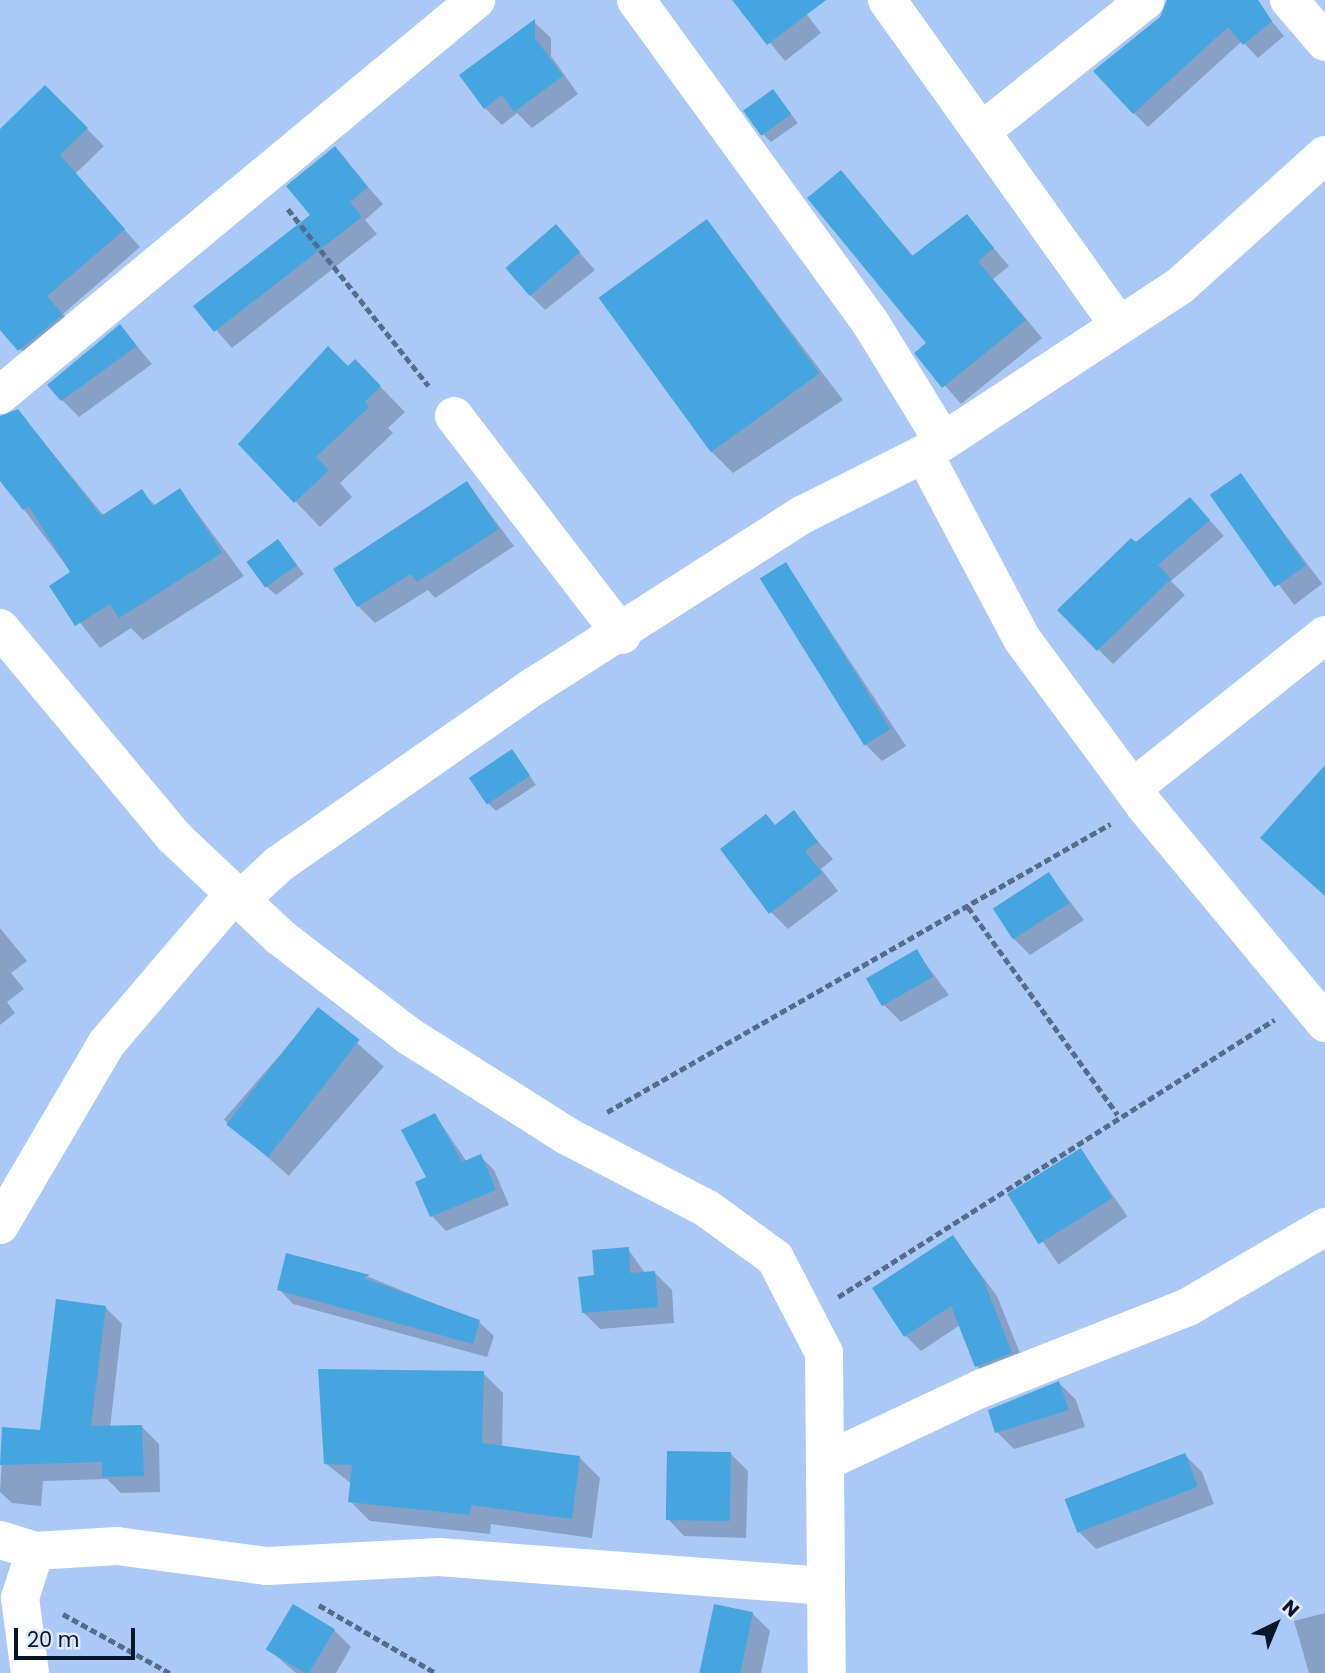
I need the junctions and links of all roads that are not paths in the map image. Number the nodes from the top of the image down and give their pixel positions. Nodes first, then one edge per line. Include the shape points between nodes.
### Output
1 (476, 0) edge
2 (635, 0) edge
3 (887, 0) edge
4 (1146, 0) edge
5 (1289, 0) edge
6 (1325, 42) edge
7 (983, 130) junction
8 (1325, 155) edge
9 (1118, 324) junction
10 (0, 395) edge
11 (454, 416) road end
12 (934, 448) junction
13 (0, 628) edge
14 (622, 635) junction
15 (1325, 635) edge
16 (1139, 797) junction
17 (237, 897) junction
18 (1316, 1012) edge
19 (0, 1224) edge
20 (1325, 1227) edge
21 (829, 1460) junction
22 (18, 1546) edge
23 (822, 1586) junction
24 (10, 1602) edge
25 (30, 1673) edge
26 (827, 1673) edge

1 - 10 street
2 - 12 street via 870,323
3 - 7 street
4 - 7 street
5 - 6 street
7 - 9 street
8 - 9 street via 1181,285
9 - 12 street
11 - 14 street
12 - 14 street via 802,515
12 - 16 street via 1023,639
13 - 17 street via 174,837
14 - 17 street via 525,693
15 - 16 street
16 - 18 street
17 - 19 street via 106,1044
17 - 21 street via 409,1036 567,1136 706,1208 775,1258 824,1353
20 - 21 street via 1188,1307 981,1389
21 - 23 street
22 - 23 street via 117,1546 267,1566 439,1557
22 - 24 street
23 - 26 street
24 - 25 street

